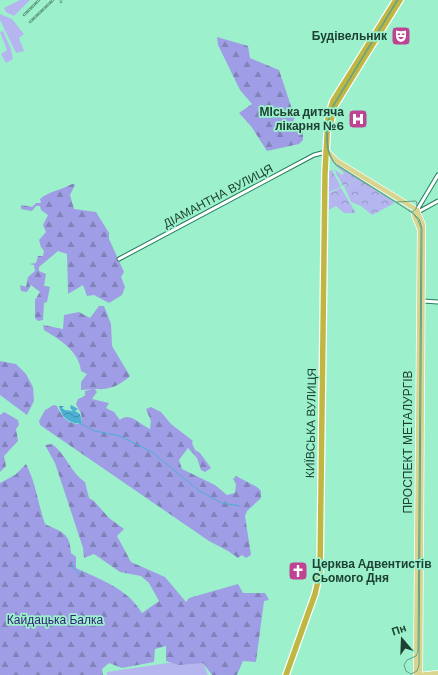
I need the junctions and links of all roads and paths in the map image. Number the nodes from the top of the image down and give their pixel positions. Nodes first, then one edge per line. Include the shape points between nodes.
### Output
1 (396, 0) edge
2 (400, 0) edge
3 (327, 152) junction
4 (438, 175) edge
5 (438, 201) edge
6 (417, 211) junction
7 (119, 259) dead end
8 (423, 301) junction
9 (438, 302) edge
10 (438, 673) edge
11 (286, 675) edge
12 (416, 675) edge
13 (420, 675) edge

1 - 3 highway via 331,104
2 - 3 highway via 334,108
3 - 6 main road via 337,161
3 - 7 street, ДІАМАНТНА ВУЛИЦЯ via 314,155
3 - 11 highway, КИЇВСЬКА ВУЛИЦЯ via 320,572 315,594
4 - 6 street
5 - 6 street
6 - 8 main road, ПРОСПЕКТ МЕТАЛУРГІВ via 424,231
6 - 12 main road, ПРОСПЕКТ МЕТАЛУРГІВ via 414,215 420,230
8 - 9 street
8 - 13 main road, ПРОСПЕКТ МЕТАЛУРГІВ
10 - 13 main road

